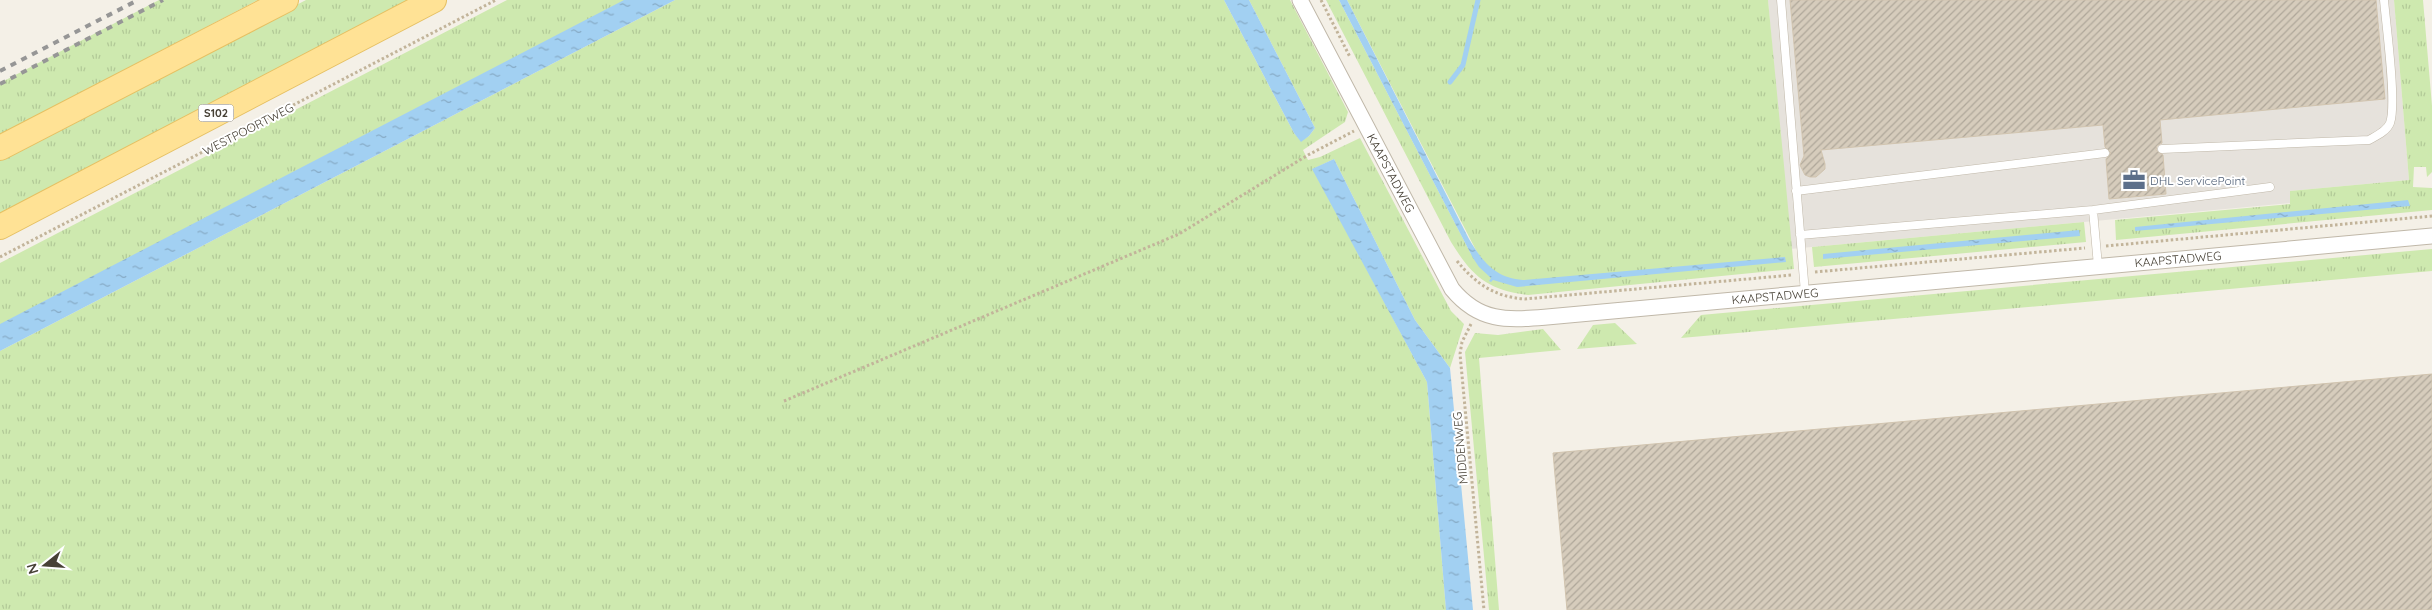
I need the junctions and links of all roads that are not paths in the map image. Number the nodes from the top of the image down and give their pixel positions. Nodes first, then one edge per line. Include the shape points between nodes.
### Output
1 (286, 0) edge
2 (434, 0) edge
3 (1300, 0) edge
4 (1780, 0) edge
5 (2384, 0) edge
6 (0, 148) edge
7 (2162, 149) dead end
8 (2105, 153) dead end
9 (2270, 187) dead end
10 (1796, 191) junction
11 (2093, 210) junction
12 (0, 227) edge
13 (1800, 235) junction
14 (2432, 236) edge
15 (2098, 266) junction
16 (1805, 293) junction

1 - 6 main road
2 - 12 main road, S102
3 - 16 street, KAAPSTADWEG via 1444,276 1459,297 1477,311 1494,318 1519,319
4 - 10 lane
5 - 7 lane via 2392,105 2390,124 2381,134 2369,140
8 - 10 lane
9 - 11 lane
10 - 13 lane
11 - 13 lane
11 - 15 lane
13 - 16 lane
14 - 15 street, KAAPSTADWEG
15 - 16 street, KAAPSTADWEG

